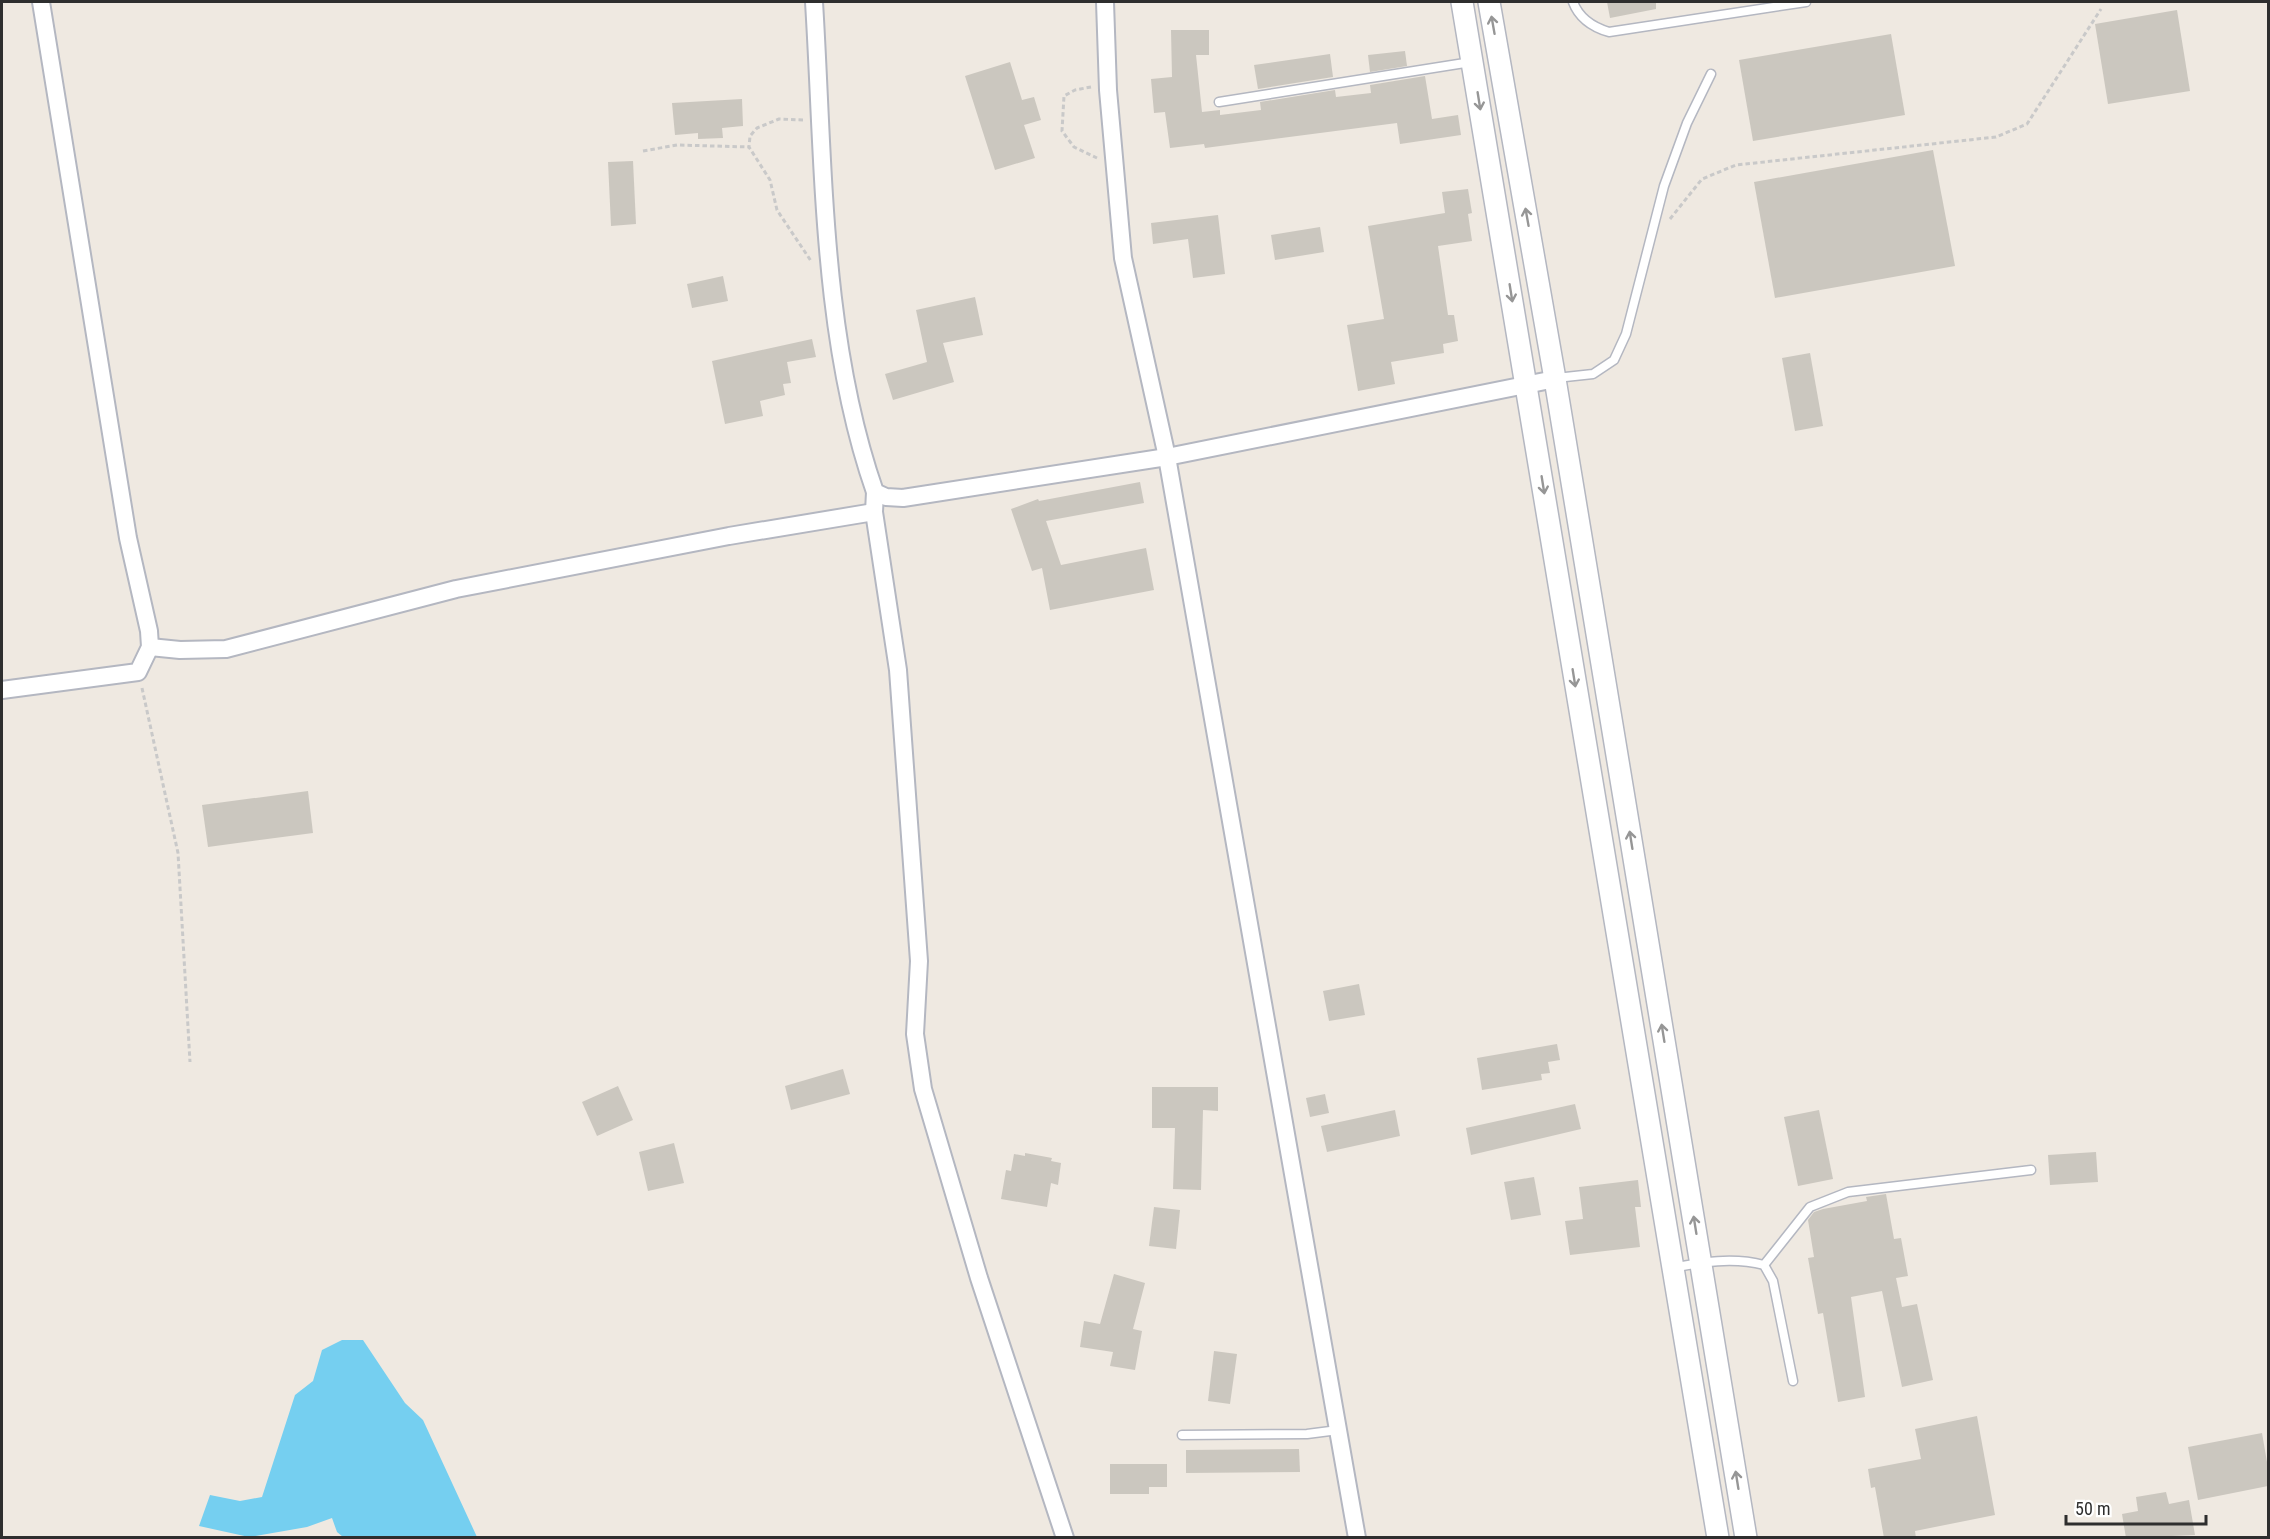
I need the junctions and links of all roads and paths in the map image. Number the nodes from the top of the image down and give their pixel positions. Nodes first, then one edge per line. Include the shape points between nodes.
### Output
1 (41, 2) edge
2 (814, 2) edge
3 (1105, 2) edge
4 (1462, 2) edge
5 (1489, 2) edge
6 (1573, 2) edge
7 (1806, 2) edge
8 (2102, 9) dead end
9 (1473, 62) junction
10 (1711, 74) dead end
11 (1108, 90) junction
12 (1219, 102) dead end
13 (822, 130) junction
14 (749, 147) junction
15 (643, 151) dead end
16 (1114, 163) junction
17 (1650, 243) junction
18 (814, 266) dead end
19 (1555, 379) junction
20 (1526, 384) junction
21 (1167, 457) junction
22 (875, 492) junction
23 (874, 512) junction
24 (150, 647) junction
25 (138, 672) junction
26 (2, 690) edge
27 (190, 1062) dead end
28 (2031, 1170) dead end
29 (1701, 1262) junction
30 (1764, 1265) junction
31 (1672, 1268) junction
32 (1793, 1381) dead end
33 (1338, 1430) junction
34 (1182, 1435) dead end
35 (1065, 1538) edge
36 (1357, 1538) edge
37 (1718, 1538) edge
38 (1746, 1538) edge

1 - 24 street via 128,538
2 - 13 street
3 - 11 street
4 - 9 street
19 -> 5 street
6 - 7 lane via 1583,18 1609,32
8 - 17 path via 2027,124 1996,137 1736,165 1702,179
9 - 12 lane
9 -> 20 street
10 - 17 lane via 1686,123
11 - 16 street
11 - 16 path via 1090,87 1064,96 1062,131 1074,147
13 - 14 path via 813,122 779,119 757,128 750,136
13 - 22 street via 832,294 853,414
14 - 15 path via 677,145
14 - 18 path via 770,180 777,210
16 - 21 street via 1123,258
17 - 19 lane via 1626,334 1614,360 1593,374
19 - 20 street
29 -> 19 street
20 - 21 street
20 -> 31 street
21 - 22 street via 903,498
21 - 33 street
22 - 23 street
23 - 24 street via 456,589 226,649
23 - 35 street via 898,670 919,961 915,1034 923,1089 979,1278
24 - 25 street
25 - 26 street
25 - 27 path via 178,853
28 - 30 lane via 1848,1192 1810,1207
29 - 30 lane via 1747,1261
29 - 31 lane
38 -> 29 street
30 - 32 lane via 1773,1281
31 - 37 street
33 - 34 lane via 1307,1434
33 - 36 street

